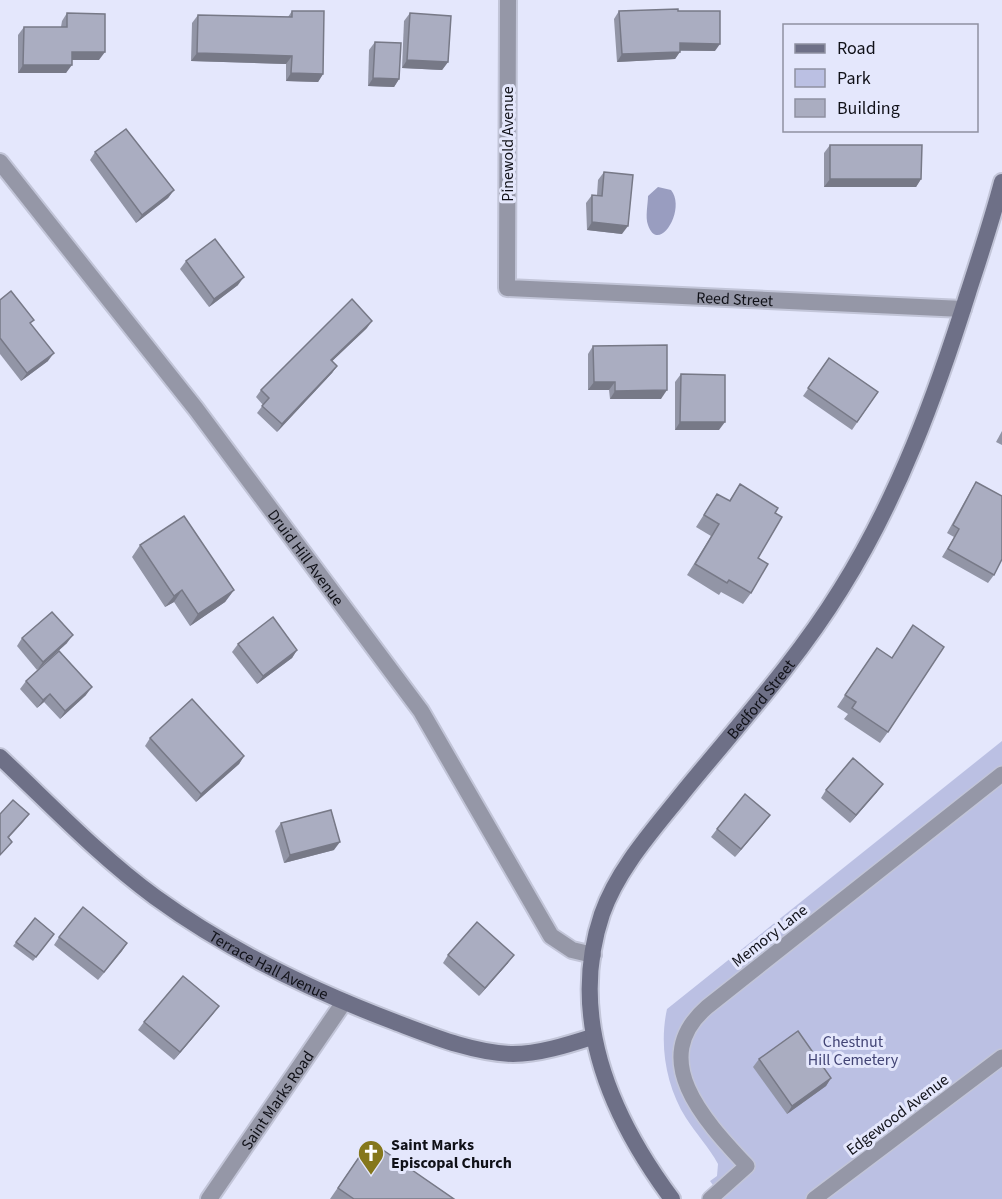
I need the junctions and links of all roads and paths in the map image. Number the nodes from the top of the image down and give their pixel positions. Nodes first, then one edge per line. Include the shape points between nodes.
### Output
1 (508, 0) edge
2 (0, 162) edge
3 (1002, 182) edge
4 (507, 288) joint
5 (963, 309) junction
6 (0, 757) edge
7 (1002, 774) edge
8 (593, 955) junction
9 (344, 1002) junction
10 (592, 1037) junction
11 (1002, 1057) edge
12 (209, 1199) edge
13 (672, 1199) edge
14 (710, 1199) edge
15 (814, 1199) edge

1 - 4 street, Pinewold Avenue
2 - 8 street, Druid Hill Avenue via 196,409 421,711 552,936 572,950
3 - 5 main road, Bedford Street
4 - 5 street, Reed Street
5 - 8 main road, Bedford Street via 926,416 874,532 791,661 623,872 602,912
6 - 9 main road, Terrace Hall Avenue via 154,896 247,955
7 - 14 lane, Memory Lane via 688,1026 680,1054 685,1081 706,1119 747,1166
8 - 10 main road, Bedford Street via 589,987
9 - 10 main road, Terrace Hall Avenue via 445,1040 495,1052 520,1054
9 - 12 street, Saint Marks Road
10 - 13 main road, Bedford Street via 613,1102
11 - 15 lane, Edgewood Avenue

